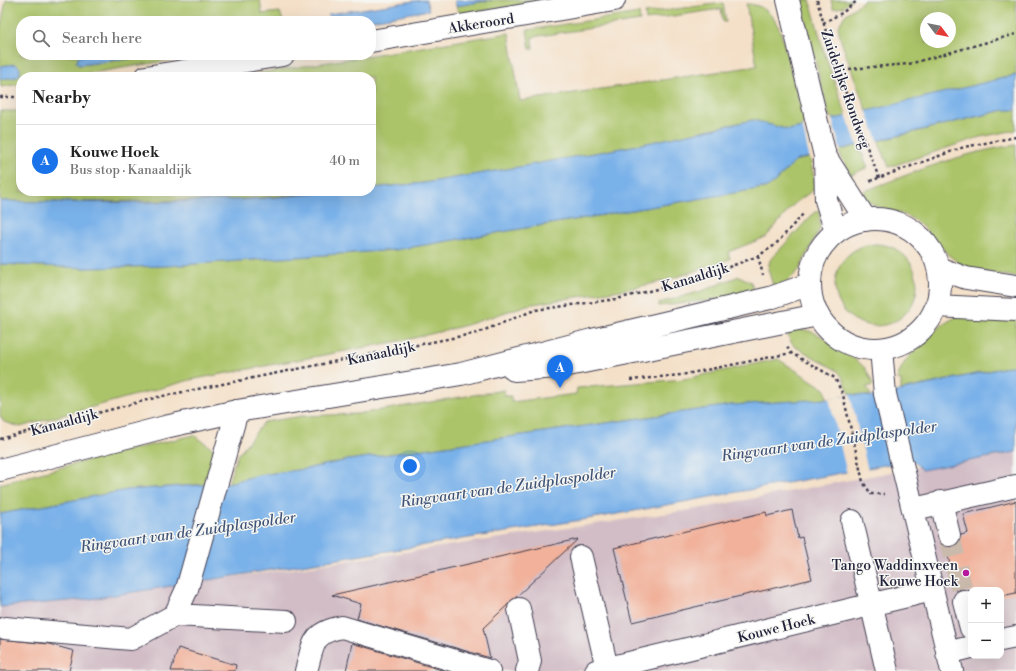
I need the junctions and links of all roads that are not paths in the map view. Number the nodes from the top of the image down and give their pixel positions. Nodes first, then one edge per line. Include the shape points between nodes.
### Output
1 (614, 0) edge
2 (788, 0) edge
3 (376, 40) edge
4 (252, 60) edge
5 (177, 72) edge
6 (825, 156) junction
7 (866, 220) junction
8 (836, 232) junction
9 (938, 268) junction
10 (810, 284) junction
11 (1016, 286) edge
12 (936, 306) junction
13 (1016, 310) edge
14 (818, 315) junction
15 (881, 349) junction
16 (461, 374) junction
17 (237, 411) junction
18 (0, 470) edge
19 (1016, 486) edge
20 (941, 502) junction
21 (914, 508) junction
22 (852, 521) dead end
23 (949, 535) tunnel mouth
24 (581, 557) dead end
25 (932, 590) junction
26 (964, 601) tunnel mouth
27 (870, 604) junction
28 (519, 609) dead end
29 (175, 615) junction
30 (286, 621) dead end
31 (970, 623) edge
32 (6, 628) dead end
33 (1016, 637) edge
34 (1004, 639) edge
35 (968, 648) edge
36 (950, 662) edge
37 (656, 664) edge
38 (601, 670) edge
39 (306, 671) edge
40 (489, 671) edge
41 (527, 671) edge
42 (887, 671) edge

1 - 3 main road, Akkeroord
2 - 6 main road
4 - 5 main road
6 - 7 main road
6 - 8 main road via 826,200
7 - 8 main road via 845,226
7 - 9 main road via 894,222 911,230 925,243
8 - 10 main road via 820,250 811,272
9 - 11 main road via 966,278
9 - 12 main road via 940,287
10 - 14 main road via 813,305
10 - 16 main road via 770,298
12 - 13 main road
12 - 15 main road via 920,330 908,339
14 - 15 main road via 838,338 866,348
14 - 16 main road via 558,367
15 - 21 main road via 885,394
16 - 17 main road
17 - 18 main road
17 - 29 main road via 187,589
19 - 20 main road
20 - 21 main road
20 - 23 main road
21 - 25 main road
22 - 27 main road
24 - 38 main road
25 - 27 main road, Kouwe Hoek
25 - 36 main road
26 - 31 main road
27 - 37 main road, Kouwe Hoek
27 - 42 main road
28 - 41 main road via 530,661
29 - 30 main road
29 - 32 main road via 131,639
33 - 34 main road
35 - 36 main road
37 - 38 main road, Kouwe Hoek
39 - 40 main road via 315,639 326,630 342,627

